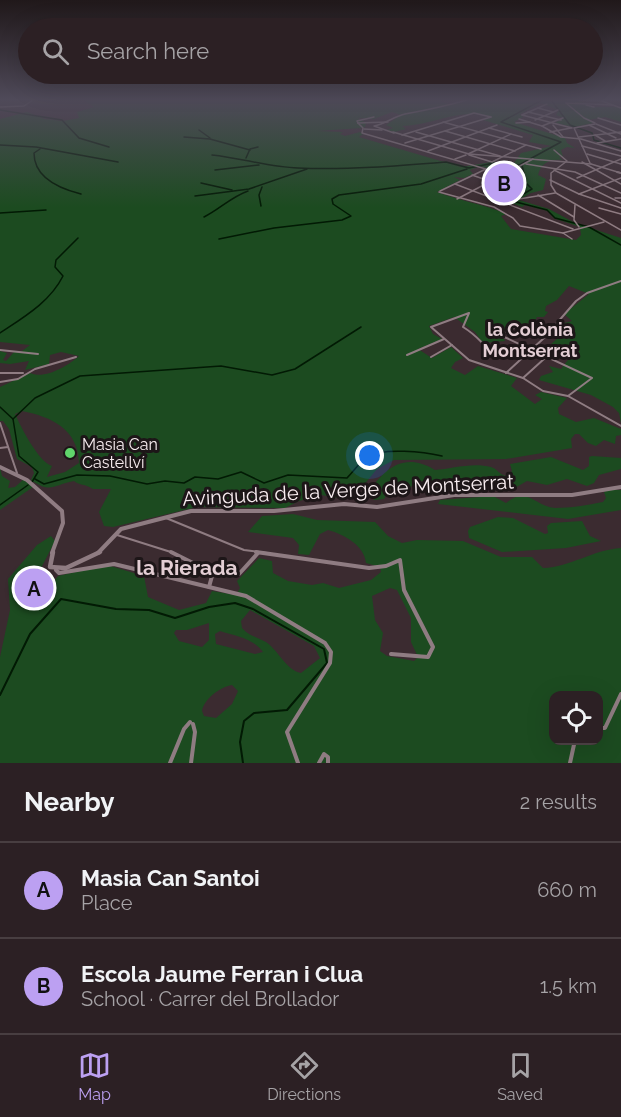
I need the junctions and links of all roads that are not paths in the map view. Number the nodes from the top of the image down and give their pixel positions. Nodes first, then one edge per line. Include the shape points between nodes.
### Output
1 (372, 136) edge
2 (404, 136) edge
3 (430, 136) joint
4 (461, 136) edge
5 (470, 136) edge
6 (492, 136) edge
7 (507, 136) edge
8 (517, 136) edge
9 (559, 136) edge
10 (591, 136) edge
11 (596, 136) edge
12 (466, 137) junction
13 (522, 137) dead end
14 (563, 137) joint
15 (501, 138) junction
16 (579, 138) junction
17 (418, 140) junction
18 (620, 140) edge
19 (605, 141) junction
20 (452, 142) junction
21 (594, 143) junction
22 (404, 144) junction
23 (490, 144) junction
24 (526, 145) junction
25 (582, 145) junction
26 (441, 147) junction
27 (477, 149) junction
28 (541, 149) dead end
29 (555, 150) dead end
30 (428, 151) junction
31 (515, 151) junction
32 (621, 151) edge
33 (467, 154) junction
34 (586, 154) junction
35 (503, 157) junction
36 (621, 158) edge
37 (455, 159) junction
38 (532, 159) junction
39 (567, 161) junction
40 (614, 162) junction
41 (526, 164) junction
42 (587, 164) junction
43 (621, 164) edge
44 (558, 167) junction
45 (486, 169) junction
46 (604, 169) junction
47 (554, 170) junction
48 (597, 171) junction
49 (621, 173) edge
50 (504, 174) junction
51 (587, 175) junction
52 (472, 176) junction
53 (517, 178) dead end
54 (621, 178) edge
55 (576, 179) junction
56 (550, 180) junction
57 (615, 181) junction
58 (490, 182) junction
59 (455, 184) junction
60 (605, 184) junction
61 (621, 184) edge
62 (595, 188) junction
63 (474, 190) junction
64 (556, 193) junction
65 (579, 194) junction
66 (621, 194) edge
67 (538, 195) junction
68 (612, 198) junction
69 (621, 198) edge
70 (458, 199) junction
71 (519, 199) dead end
72 (621, 203) edge
73 (575, 205) junction
74 (599, 208) dead end
75 (621, 208) edge
76 (621, 214) edge
77 (574, 217) junction
78 (605, 221) junction
79 (577, 225) junction
80 (573, 229) junction
81 (621, 230) edge
82 (563, 233) junction
83 (572, 239) dead end
84 (621, 281) edge
85 (530, 328) dead end
86 (550, 331) junction
87 (500, 334) joint
88 (546, 336) junction
89 (444, 339) junction
90 (520, 344) junction
91 (452, 345) junction
92 (532, 349) junction
93 (555, 349) dead end
94 (0, 350) edge
95 (38, 354) dead end
96 (406, 355) dead end
97 (548, 356) junction
98 (76, 357) dead end
99 (431, 357) dead end
100 (0, 373) edge
101 (23, 373) junction
102 (506, 373) junction
103 (523, 378) junction
104 (0, 382) edge
105 (568, 396) junction
106 (0, 423) edge
107 (621, 426) edge
108 (8, 447) junction
109 (0, 448) edge
110 (14, 465) junction
111 (0, 467) edge
112 (9, 470) junction
113 (17, 473) junction
114 (621, 487) edge
115 (166, 518) junction
116 (113, 534) junction
117 (258, 553) junction
118 (56, 570) junction
119 (239, 574) dead end
120 (209, 587) junction
121 (391, 654) dead end
122 (621, 694) edge
123 (603, 728) edge
124 (574, 745) edge
125 (170, 763) edge
126 (191, 763) edge
127 (298, 763) edge
128 (319, 763) edge
129 (328, 763) edge
130 (570, 763) edge

1 - 22 street
2 - 17 street
3 - 17 street
3 - 20 street
4 - 12 street
5 - 12 street
6 - 15 street
7 - 15 street
8 - 13 street
9 - 14 street
10 - 16 street
11 - 19 street
12 - 20 street
12 - 23 street
14 - 16 street
15 - 23 street
15 - 24 street
16 - 21 street
16 - 25 street
17 - 22 street
17 - 26 street
18 - 19 street
19 - 21 street
20 - 26 street
20 - 27 street
21 - 25 street
21 - 32 street
22 - 30 street
23 - 27 street
23 - 31 street
24 - 28 street
24 - 31 street
25 - 34 street
25 - 36 street
26 - 30 street
26 - 33 street
27 - 33 street
27 - 35 street
29 - 39 street
30 - 37 street
31 - 35 street
33 - 35 street
33 - 35 street via 492,162
33 - 37 street
34 - 40 street
34 - 42 street
35 - 38 street
36 - 40 street
37 - 45 street
38 - 39 street
38 - 41 street
39 - 42 street
39 - 44 street
40 - 43 street
40 - 46 street
41 - 44 street
41 - 50 street
42 - 46 street
42 - 48 street
44 - 47 street
44 - 51 street
45 - 50 street
45 - 52 street
46 - 48 street
46 - 49 street
47 - 55 street
47 - 56 street
48 - 51 street
48 - 57 street
50 - 53 street
50 - 58 street
51 - 55 street
51 - 60 street
52 - 58 street
52 - 59 street
54 - 57 street
55 - 62 street
56 - 64 street
56 - 65 street
57 - 60 street
57 - 61 street
58 - 63 street
59 - 63 street
59 - 70 street via 439,192
60 - 62 street
60 - 66 street
62 - 65 street
62 - 68 street
63 - 70 street
63 - 80 street
64 - 67 street
64 - 73 street
65 - 75 street
67 - 71 street
67 - 77 street
68 - 69 street
68 - 72 street
70 - 82 street via 488,204 508,213 520,226
73 - 77 street
73 - 78 street
74 - 76 street
77 - 79 street
78 - 79 street
78 - 81 street
79 - 80 street
80 - 82 street
82 - 83 street
84 - 86 street via 584,295 561,314
85 - 88 street
86 - 87 street via 525,323
86 - 88 street
87 - 90 street
88 - 92 street
89 - 90 street via 431,327 469,313 463,327 489,350 501,352
89 - 91 street
89 - 96 street
90 - 92 street
91 - 99 street
91 - 102 street via 472,362
92 - 97 street
92 - 102 street
93 - 97 street
94 - 95 street
97 - 103 street
97 - 105 street via 592,378
98 - 101 street
100 - 101 street
101 - 104 street via 18,379
102 - 103 street
103 - 105 street via 541,390
105 - 107 street
106 - 108 street
108 - 109 street
108 - 110 street
110 - 112 street
110 - 113 street
111 - 112 street
112 - 113 street
113 - 118 street via 63,514 49,563
114 - 115 street, Avinguda de la Verge de Montserrat via 572,495 454,495 377,507 344,504 267,512 200,510
115 - 116 street, Avinguda de la Verge de Montserrat
115 - 117 street via 236,548
116 - 118 street via 94,557
116 - 120 street via 154,545 207,570 212,576
117 - 119 street
117 - 121 street via 369,568 400,560 404,589 433,647 428,657
118 - 120 street via 113,564
120 - 127 street via 253,599 329,648 330,663 287,732
122 - 123 street
124 - 130 street
125 - 126 street via 184,729 192,723 195,732
128 - 129 street via 324,754

